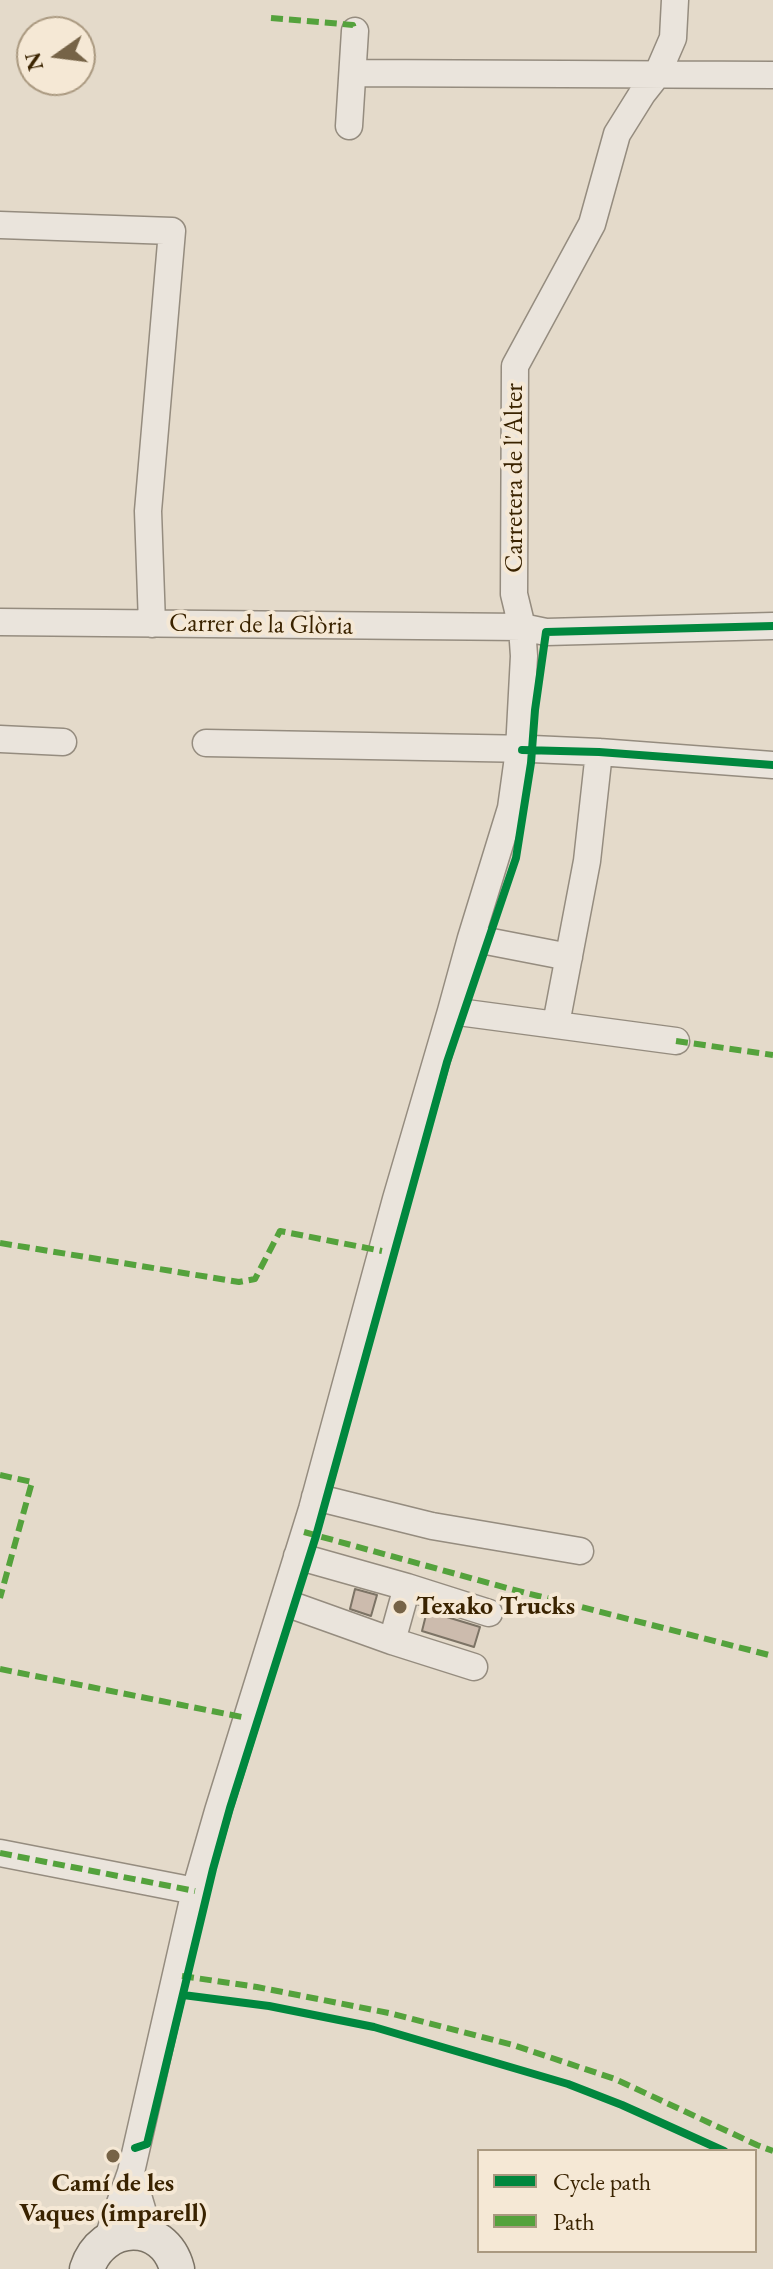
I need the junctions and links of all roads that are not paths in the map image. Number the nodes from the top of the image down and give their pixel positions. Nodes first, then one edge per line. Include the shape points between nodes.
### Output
1 (675, 0) edge
2 (355, 31) dead end
3 (353, 73) junction
4 (657, 75) junction
5 (773, 75) edge
6 (349, 126) dead end
7 (5, 225) edge
8 (0, 622) edge
9 (152, 624) junction
10 (773, 626) edge
11 (522, 627) junction
12 (0, 739) edge
13 (63, 742) dead end
14 (206, 743) dead end
15 (519, 750) junction
16 (599, 752) junction
17 (773, 765) edge
18 (471, 938) junction
19 (569, 957) junction
20 (451, 1011) junction
21 (556, 1024) junction
22 (676, 1041) dead end
23 (315, 1497) junction
24 (580, 1551) dead end
25 (297, 1556) junction
26 (407, 1587) junction
27 (283, 1602) junction
28 (489, 1613) dead end
29 (392, 1641) junction
30 (474, 1667) dead end
31 (0, 1853) edge
32 (195, 1891) junction
33 (131, 2172) junction
34 (150, 2236) junction
35 (107, 2240) junction
36 (180, 2266) edge
37 (87, 2269) edge

1 - 4 street, Carretera de l'Alter via 673,38
2 - 3 street
3 - 4 street
3 - 6 street
4 - 5 street
4 - 11 street, Carretera de l'Alter via 617,134 592,224 515,366 514,594
7 - 9 street via 172,231 148,511
8 - 9 street, Carrer de la Glòria
9 - 11 street, Carrer de la Glòria
10 - 11 street, Carrer de la Glòria via 546,632
11 - 15 street, Carretera de l'Alter
12 - 13 street
14 - 15 street
15 - 16 street
15 - 18 street, Carretera de l'Alter via 511,808
16 - 17 street
16 - 19 street
18 - 19 street
18 - 20 street, Carretera de l'Alter
19 - 21 street
20 - 21 street
20 - 23 street, Carretera de l'Alter
21 - 22 street
23 - 24 street via 432,1526
23 - 25 street, Carretera de l'Alter
25 - 26 street
25 - 27 street, Carretera de l'Alter
26 - 28 street
26 - 29 street
27 - 29 street
27 - 32 street, Carretera de l'Alter
29 - 30 street
31 - 32 street
32 - 33 street, Carretera de l'Alter
33 - 34 street
33 - 35 street, Carretera de l'Alter
34 - 35 main road via 136,2232
34 - 36 main road
35 - 37 main road

